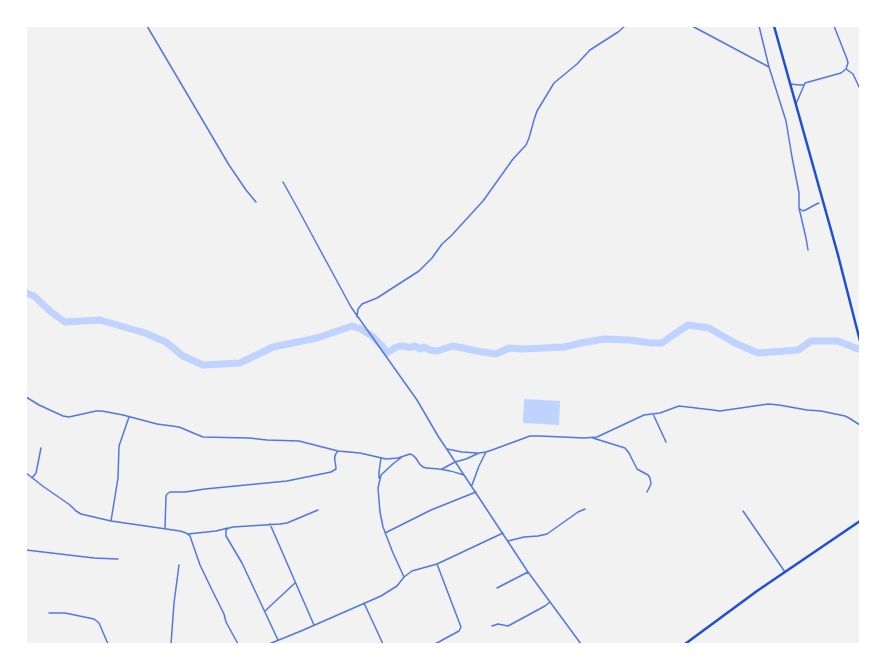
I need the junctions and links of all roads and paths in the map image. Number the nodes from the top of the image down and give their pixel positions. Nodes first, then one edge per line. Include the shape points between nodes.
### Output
1 (147, 26) edge
2 (625, 26) edge
3 (692, 26) edge
4 (759, 26) edge
5 (774, 26) edge
6 (834, 26) edge
7 (769, 67) junction
8 (846, 69) junction
9 (790, 84) junction
10 (804, 85) junction
11 (860, 89) edge
12 (796, 104) junction
13 (283, 182) dead end
14 (256, 202) dead end
15 (819, 203) dead end
16 (799, 208) junction
17 (808, 250) dead end
18 (357, 317) junction
19 (860, 340) edge
20 (26, 397) edge
21 (653, 414) junction
22 (129, 417) junction
23 (860, 425) edge
24 (591, 438) junction
25 (666, 442) dead end
26 (41, 448) dead end
27 (446, 448) junction
28 (338, 451) junction
29 (486, 452) junction
30 (478, 453) junction
31 (403, 456) junction
32 (381, 458) junction
33 (455, 462) junction
34 (442, 469) junction
35 (26, 473) edge
36 (464, 475) junction
37 (32, 478) junction
38 (380, 480) junction
39 (472, 486) junction
40 (476, 492) junction
41 (647, 492) dead end
42 (586, 509) dead end
43 (318, 510) dead end
44 (743, 511) dead end
45 (111, 521) junction
46 (860, 521) edge
47 (270, 524) junction
48 (229, 528) junction
49 (165, 529) junction
50 (385, 533) junction
51 (503, 533) junction
52 (188, 534) junction
53 (508, 541) junction
54 (26, 550) edge
55 (118, 559) dead end
56 (437, 564) junction
57 (179, 565) dead end
58 (528, 572) junction
59 (785, 572) junction
60 (404, 577) junction
61 (295, 583) junction
62 (497, 588) dead end
63 (550, 602) junction
64 (364, 603) junction
65 (265, 611) junction
66 (49, 613) dead end
67 (314, 625) junction
68 (492, 626) dead end
69 (278, 640) junction
70 (108, 644) edge
71 (171, 644) edge
72 (238, 644) edge
73 (269, 644) edge
74 (383, 644) edge
75 (435, 644) edge
76 (581, 644) edge
77 (685, 644) edge

1 - 14 street via 229,165
2 - 18 street via 590,50 554,83 537,111 526,145 483,200 432,258 419,271 377,298 362,304
3 - 7 street
4 - 7 street
5 - 9 main road
6 - 8 street via 847,59
7 - 16 street via 786,121 800,193
8 - 10 street
8 - 11 street via 853,74
9 - 10 street
9 - 12 main road
10 - 12 street
12 - 19 main road
13 - 18 street
15 - 16 street via 807,210
16 - 17 street
18 - 27 street via 417,400
20 - 22 street via 63,416 99,411
21 - 23 street via 679,406 720,410 774,404 845,416
21 - 24 street via 644,415
21 - 25 street
22 - 28 street via 162,426 180,427 203,437 299,441
22 - 45 street via 119,446 118,478
24 - 29 street via 530,436
24 - 41 street via 625,448 637,469 650,478 651,484
26 - 37 street via 36,472
27 - 30 street
27 - 33 street
28 - 32 street
28 - 49 street via 334,457 336,469 331,472 287,481 170,492 166,496
29 - 30 street
29 - 39 street via 478,466
30 - 33 street
31 - 32 street
31 - 34 street via 413,455 424,468
31 - 38 street via 381,475
32 - 38 street
33 - 34 street
33 - 36 street
34 - 36 street
35 - 37 street
36 - 39 street
37 - 45 street via 81,514
38 - 50 street via 380,512
39 - 40 street
40 - 50 street via 431,510
40 - 51 street
42 - 53 street via 547,534
43 - 47 street via 287,522
44 - 59 street
45 - 49 street
46 - 59 main road
47 - 48 street
47 - 61 street
48 - 52 street
48 - 65 street via 226,530 226,536
49 - 52 street
50 - 60 street
51 - 53 street
51 - 56 street
52 - 72 street
53 - 58 street
54 - 55 street
56 - 60 street via 412,571
56 - 75 street via 461,627
57 - 71 street
58 - 62 street
58 - 63 street
59 - 77 main road
60 - 64 street via 394,589
61 - 65 street
61 - 67 street
63 - 68 street via 508,626
63 - 76 street
64 - 67 street
64 - 74 street
65 - 69 street
66 - 70 street via 94,619
67 - 69 street
69 - 73 street

